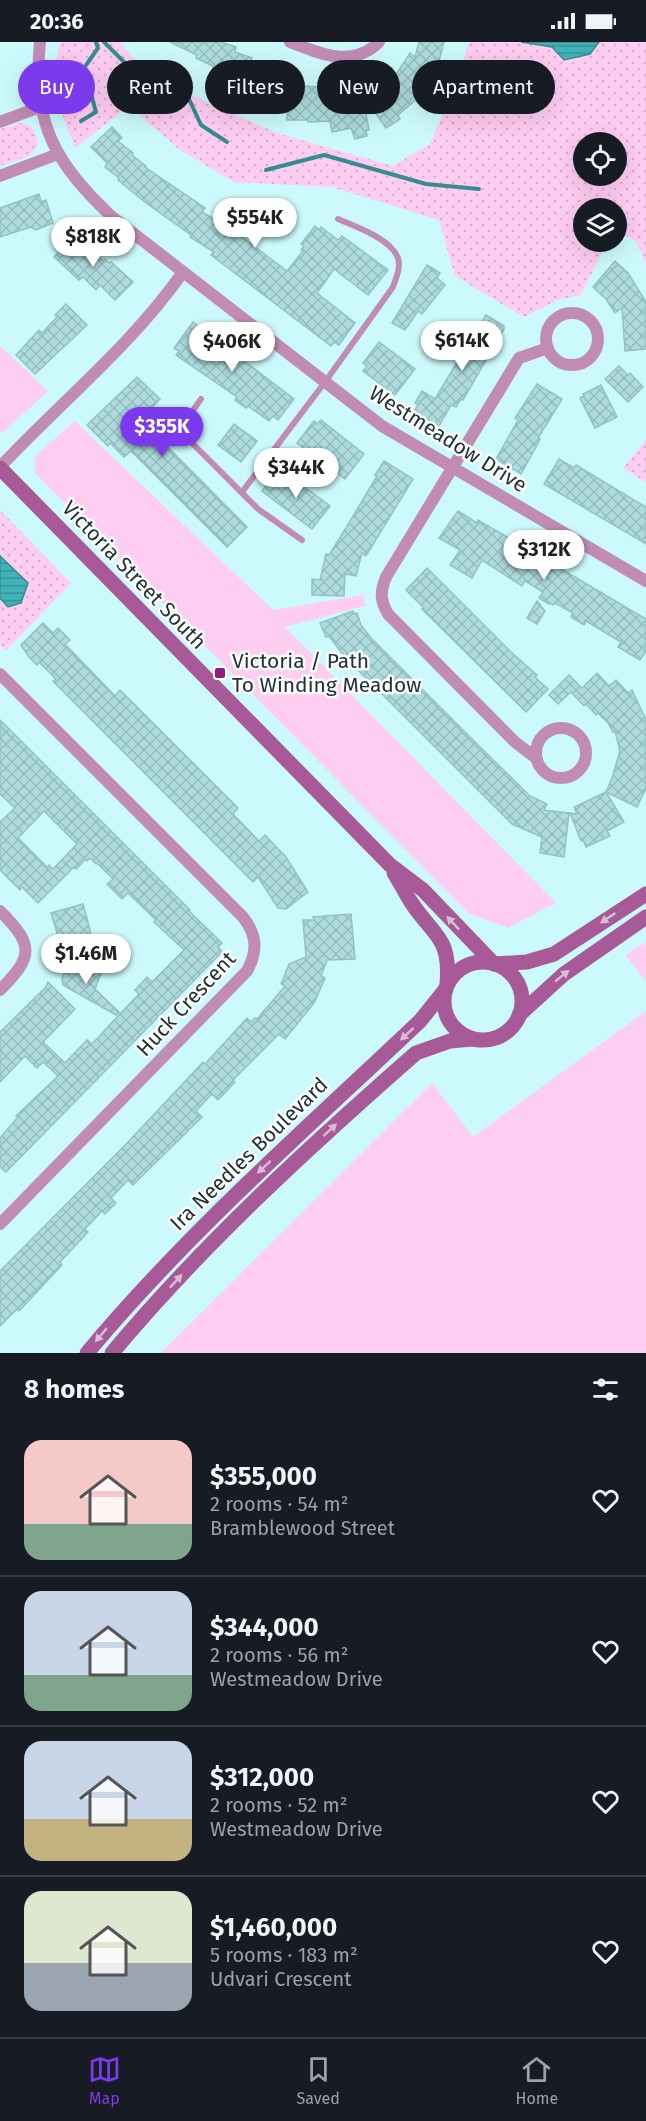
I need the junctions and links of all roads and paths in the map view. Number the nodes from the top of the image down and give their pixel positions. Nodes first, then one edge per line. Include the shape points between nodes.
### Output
1 (40, 42) edge
2 (290, 42) edge
3 (379, 42) edge
4 (38, 60) edge
5 (21, 114) edge
6 (43, 114) edge
7 (0, 122) edge
8 (58, 154) junction
9 (0, 176) edge
10 (338, 219) dead end
11 (183, 273) junction
12 (548, 348) junction
13 (325, 382) junction
14 (201, 399) dead end
15 (453, 467) junction
16 (0, 468) edge
17 (242, 492) junction
18 (302, 540) dead end
19 (646, 581) edge
20 (0, 675) edge
21 (536, 758) junction
22 (390, 865) junction
23 (646, 894) edge
24 (0, 911) edge
25 (646, 916) edge
26 (494, 964) junction
27 (446, 987) junction
28 (0, 990) edge
29 (519, 1015) junction
30 (473, 1040) junction
31 (0, 1224) edge
32 (87, 1353) edge
33 (112, 1353) edge

1 - 4 street, Westmeadow Drive
2 - 3 street via 344,58 358,57
5 - 7 street
6 - 8 street, Westmeadow Drive
8 - 9 street
8 - 11 street, Westmeadow Drive via 82,188 111,216
10 - 13 lane via 366,230 391,249 398,258 399,270 393,286
11 - 13 street, Westmeadow Drive
11 - 16 street via 118,350
12 - 12 street via 559,361 584,363 596,350 598,333 589,319 565,313 547,331
12 - 15 street via 519,358
13 - 15 street, Westmeadow Drive via 382,426
13 - 17 lane
14 - 17 lane via 179,430
15 - 19 street, Westmeadow Drive
15 - 21 street via 386,577 381,597 388,614 515,742
16 - 22 main road, Victoria Street South
17 - 18 lane via 258,509
20 - 31 street, Huck Crescent via 243,917 256,944 247,971
21 - 21 street via 545,772 561,778 577,772 585,749 578,735 556,728 538,742
26 -> 22 main road, Victoria Street South via 423,890
22 - 27 main road, Victoria Street South via 411,903 444,946 449,964
23 -> 26 main road via 554,954 527,962
24 - 28 street via 18,930 26,949 21,968
29 -> 25 main road via 564,974
26 - 27 main road via 467,965 454,974
26 - 29 main road via 511,974 519,986
27 - 30 main road via 444,1008 450,1022
27 -> 32 main road, Ira Needles Boulevard via 420,1021 214,1214
29 - 30 main road via 503,1035 486,1041
33 -> 30 main road, Ira Needles Boulevard via 219,1234 416,1053 450,1041

